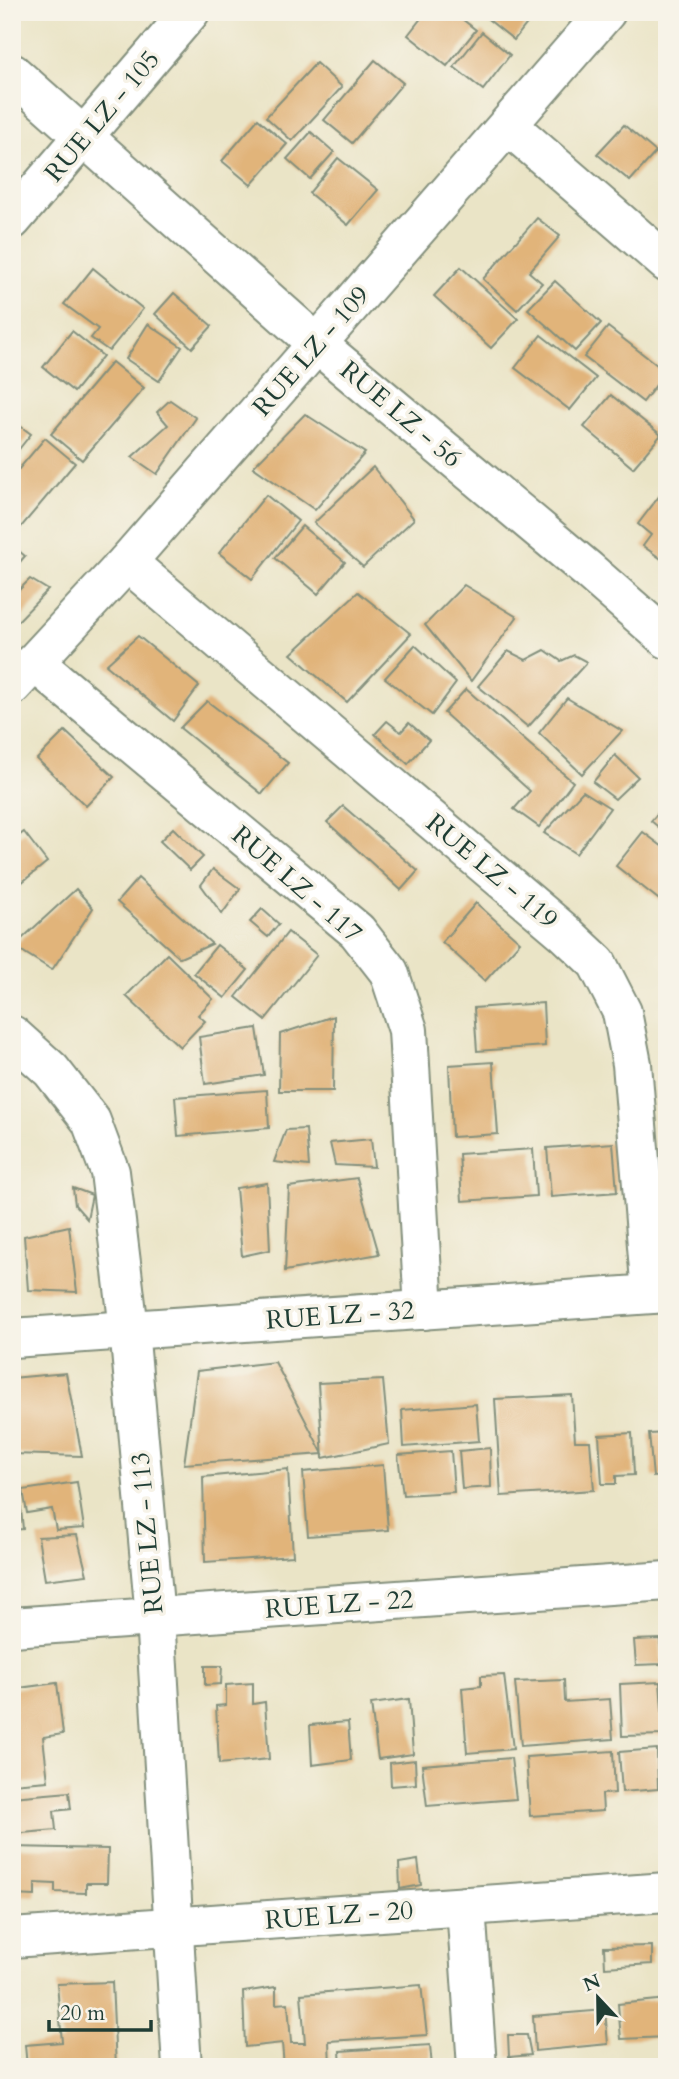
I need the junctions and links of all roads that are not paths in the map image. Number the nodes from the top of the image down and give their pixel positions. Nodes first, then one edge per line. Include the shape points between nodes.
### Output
1 (190, 12) edge
2 (606, 12) edge
3 (12, 74) edge
4 (509, 126) junction
5 (86, 137) junction
6 (12, 220) edge
7 (667, 263) edge
8 (317, 344) junction
9 (127, 562) junction
10 (667, 639) edge
11 (23, 674) edge
12 (12, 1035) edge
13 (659, 1293) edge
14 (424, 1310) junction
15 (129, 1329) junction
16 (12, 1338) edge
17 (667, 1581) edge
18 (155, 1617) junction
19 (12, 1628) edge
20 (667, 1892) edge
21 (466, 1906) junction
22 (175, 1927) junction
23 (12, 1938) edge
24 (183, 2067) edge
25 (477, 2067) edge

1 - 5 street, RUE LZ - 105
2 - 4 street, RUE LZ - 109
3 - 5 street, RUE LZ - 56
4 - 7 street
4 - 8 street, RUE LZ - 109
5 - 6 street, RUE LZ - 105
5 - 8 street, RUE LZ - 56
8 - 9 street, RUE LZ - 109
8 - 10 street, RUE LZ - 56
9 - 11 street, RUE LZ - 109
9 - 13 street, RUE LZ - 119 via 597,963 622,1012 632,1064
11 - 14 street, RUE LZ - 117 via 357,931 389,972 408,1030
12 - 15 street, RUE LZ - 113 via 51,1070 91,1121 110,1172
13 - 14 street, RUE LZ - 32
14 - 15 street, RUE LZ - 32
15 - 16 street, RUE LZ - 32
15 - 18 street, RUE LZ - 113
17 - 18 street, RUE LZ - 22
18 - 19 street, RUE LZ - 22
18 - 22 street, RUE LZ - 113
20 - 21 street, RUE LZ - 20
21 - 22 street, RUE LZ - 20
21 - 25 street
22 - 23 street, RUE LZ - 20
22 - 24 street, RUE LZ - 113

